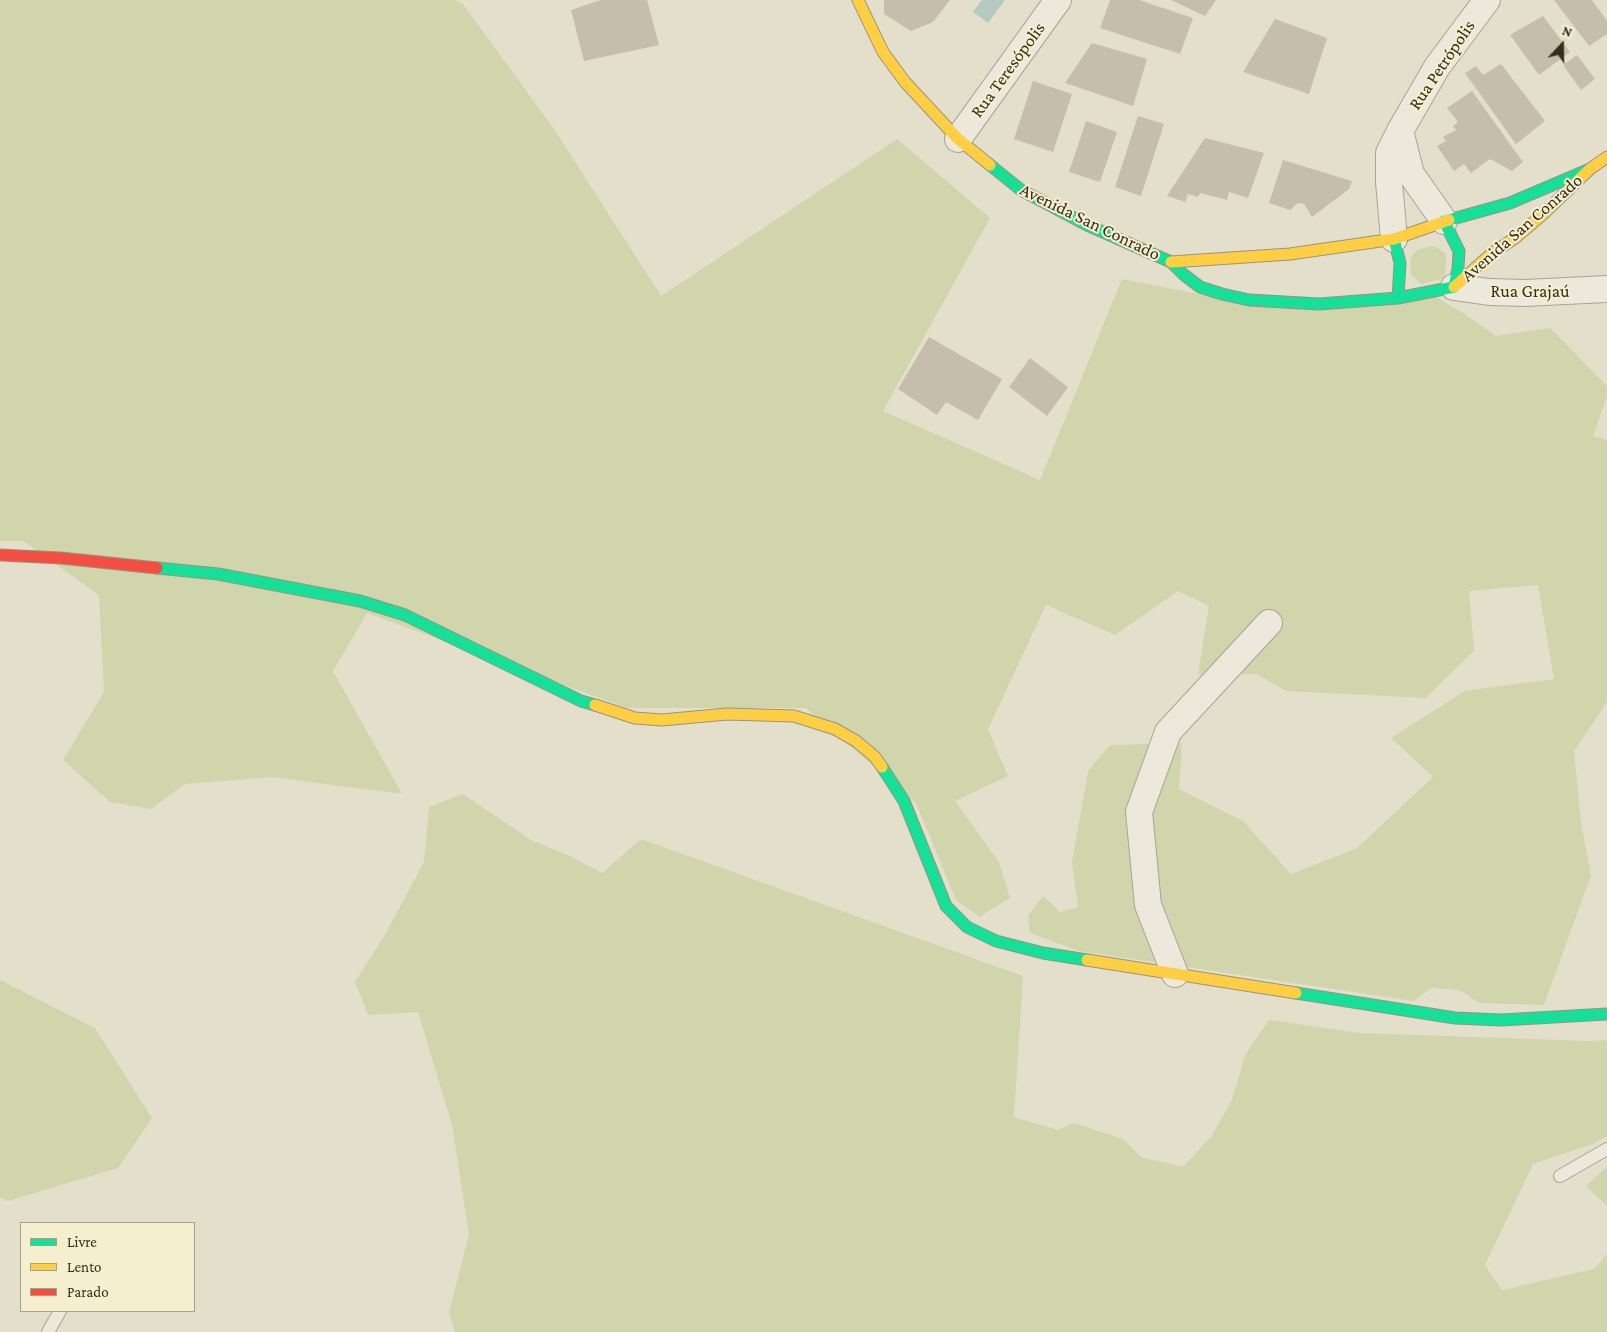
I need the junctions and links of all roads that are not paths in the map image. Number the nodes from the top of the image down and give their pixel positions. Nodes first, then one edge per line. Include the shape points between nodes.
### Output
1 (858, 0) edge
2 (1058, 0) edge
3 (1487, 0) edge
4 (1400, 131) junction
5 (958, 139) junction
6 (1607, 158) edge
7 (1590, 169) junction
8 (1444, 221) junction
9 (1394, 239) junction
10 (1171, 262) junction
11 (1454, 287) junction
12 (1607, 289) edge
13 (1398, 298) junction
14 (0, 555) edge
15 (1269, 623) dead end
16 (1175, 974) junction
17 (1607, 1014) edge
18 (1607, 1150) edge
19 (1560, 1176) dead end
20 (59, 1312) edge
21 (48, 1332) edge

1 - 5 street, Avenida San Conrado via 883,52 905,82
2 - 5 street, Rua Teresópolis
3 - 4 street, Rua Petrópolis via 1437,67
4 - 8 street via 1411,174
4 - 9 street, Rua Petrópolis via 1389,154
5 - 10 street, Avenida San Conrado via 1021,190 1087,225
6 - 7 street, Avenida San Conrado
7 - 8 street, Avenida San Conrado via 1510,203
7 - 11 street, Avenida San Conrado via 1542,215
8 - 9 street, Avenida San Conrado
8 - 11 street via 1459,251
9 - 10 street, Avenida San Conrado via 1282,255
9 - 13 street via 1400,263
10 - 13 street, Avenida San Conrado via 1200,287 1249,300 1319,304
11 - 12 street, Rua Grajaú via 1525,293
11 - 13 street, Avenida San Conrado
14 - 16 street via 218,574 360,601 405,615 582,701 635,718 662,720 727,714 775,714 835,728 875,757 904,801 946,906 967,927 996,941 1044,953
15 - 16 street via 1168,732 1139,812 1148,905
16 - 17 street via 1455,1018 1501,1020
18 - 19 lane
20 - 21 lane

